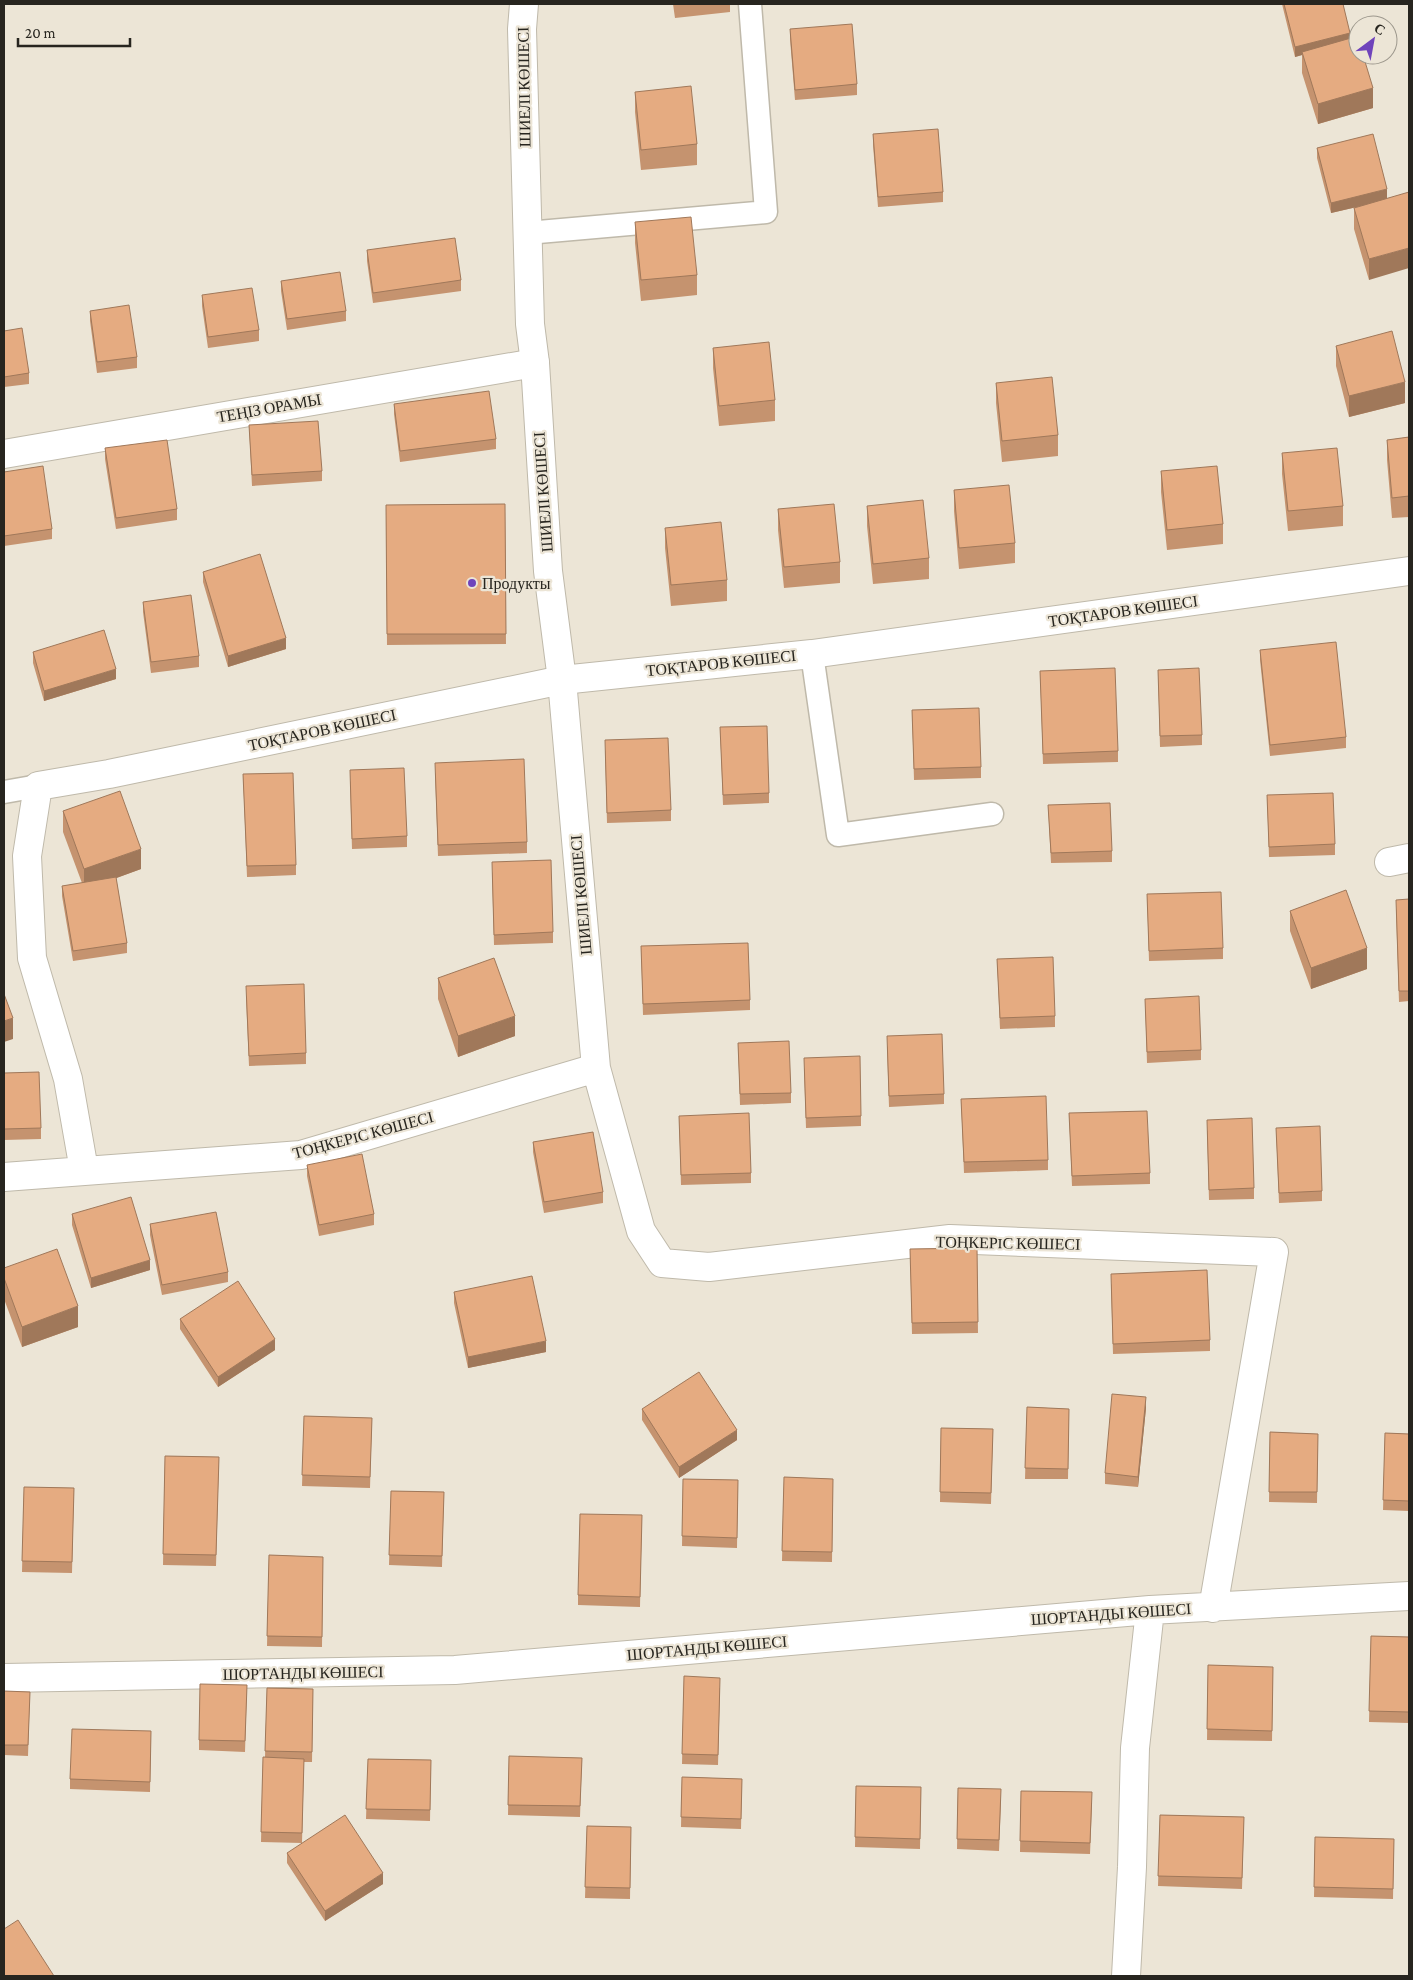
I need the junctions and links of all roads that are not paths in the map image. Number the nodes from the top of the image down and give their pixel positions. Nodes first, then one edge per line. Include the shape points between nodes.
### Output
1 (524, 4) edge
2 (750, 4) edge
3 (527, 233) junction
4 (535, 362) junction
5 (4, 454) edge
6 (1409, 571) edge
7 (812, 654) junction
8 (562, 680) junction
9 (38, 786) junction
10 (4, 792) edge
11 (992, 814) dead end
12 (596, 1068) junction
13 (84, 1170) junction
14 (4, 1177) edge
15 (641, 1231) joint
16 (1409, 1596) edge
17 (1213, 1608) junction
18 (1150, 1610) junction
19 (4, 1678) edge
20 (1126, 1976) edge

1 - 3 street, ШИЕЛІ КӨШЕСІ
2 - 3 lane via 766,212
3 - 4 street, ШИЕЛІ КӨШЕСІ via 530,324
4 - 5 street, ТЕҢІЗ ОРАМЫ
4 - 8 street, ШИЕЛІ КӨШЕСІ via 548,571
6 - 7 street, ТОҚТАРОВ КӨШЕСІ
7 - 8 street, ТОҚТАРОВ КӨШЕСІ
7 - 11 lane via 838,836
8 - 9 street, ТОҚТАРОВ КӨШЕСІ
8 - 12 street, ШИЕЛІ КӨШЕСІ
9 - 10 lane
9 - 13 street via 27,856 32,958 68,1079
12 - 13 street, ТОҢКЕРIС КӨШЕСІ via 301,1155
12 - 15 street, ШИЕЛІ КӨШЕСІ
13 - 14 street, ТОҢКЕРIС КӨШЕСІ
15 - 17 street, ТОҢКЕРIС КӨШЕСІ via 662,1263 709,1267 950,1239 1274,1252
16 - 17 street, ШОРТАНДЫ КӨШЕСІ
17 - 18 street, ШОРТАНДЫ КӨШЕСІ
18 - 19 street, ШОРТАНДЫ КӨШЕСІ via 455,1670
18 - 20 street via 1135,1748

